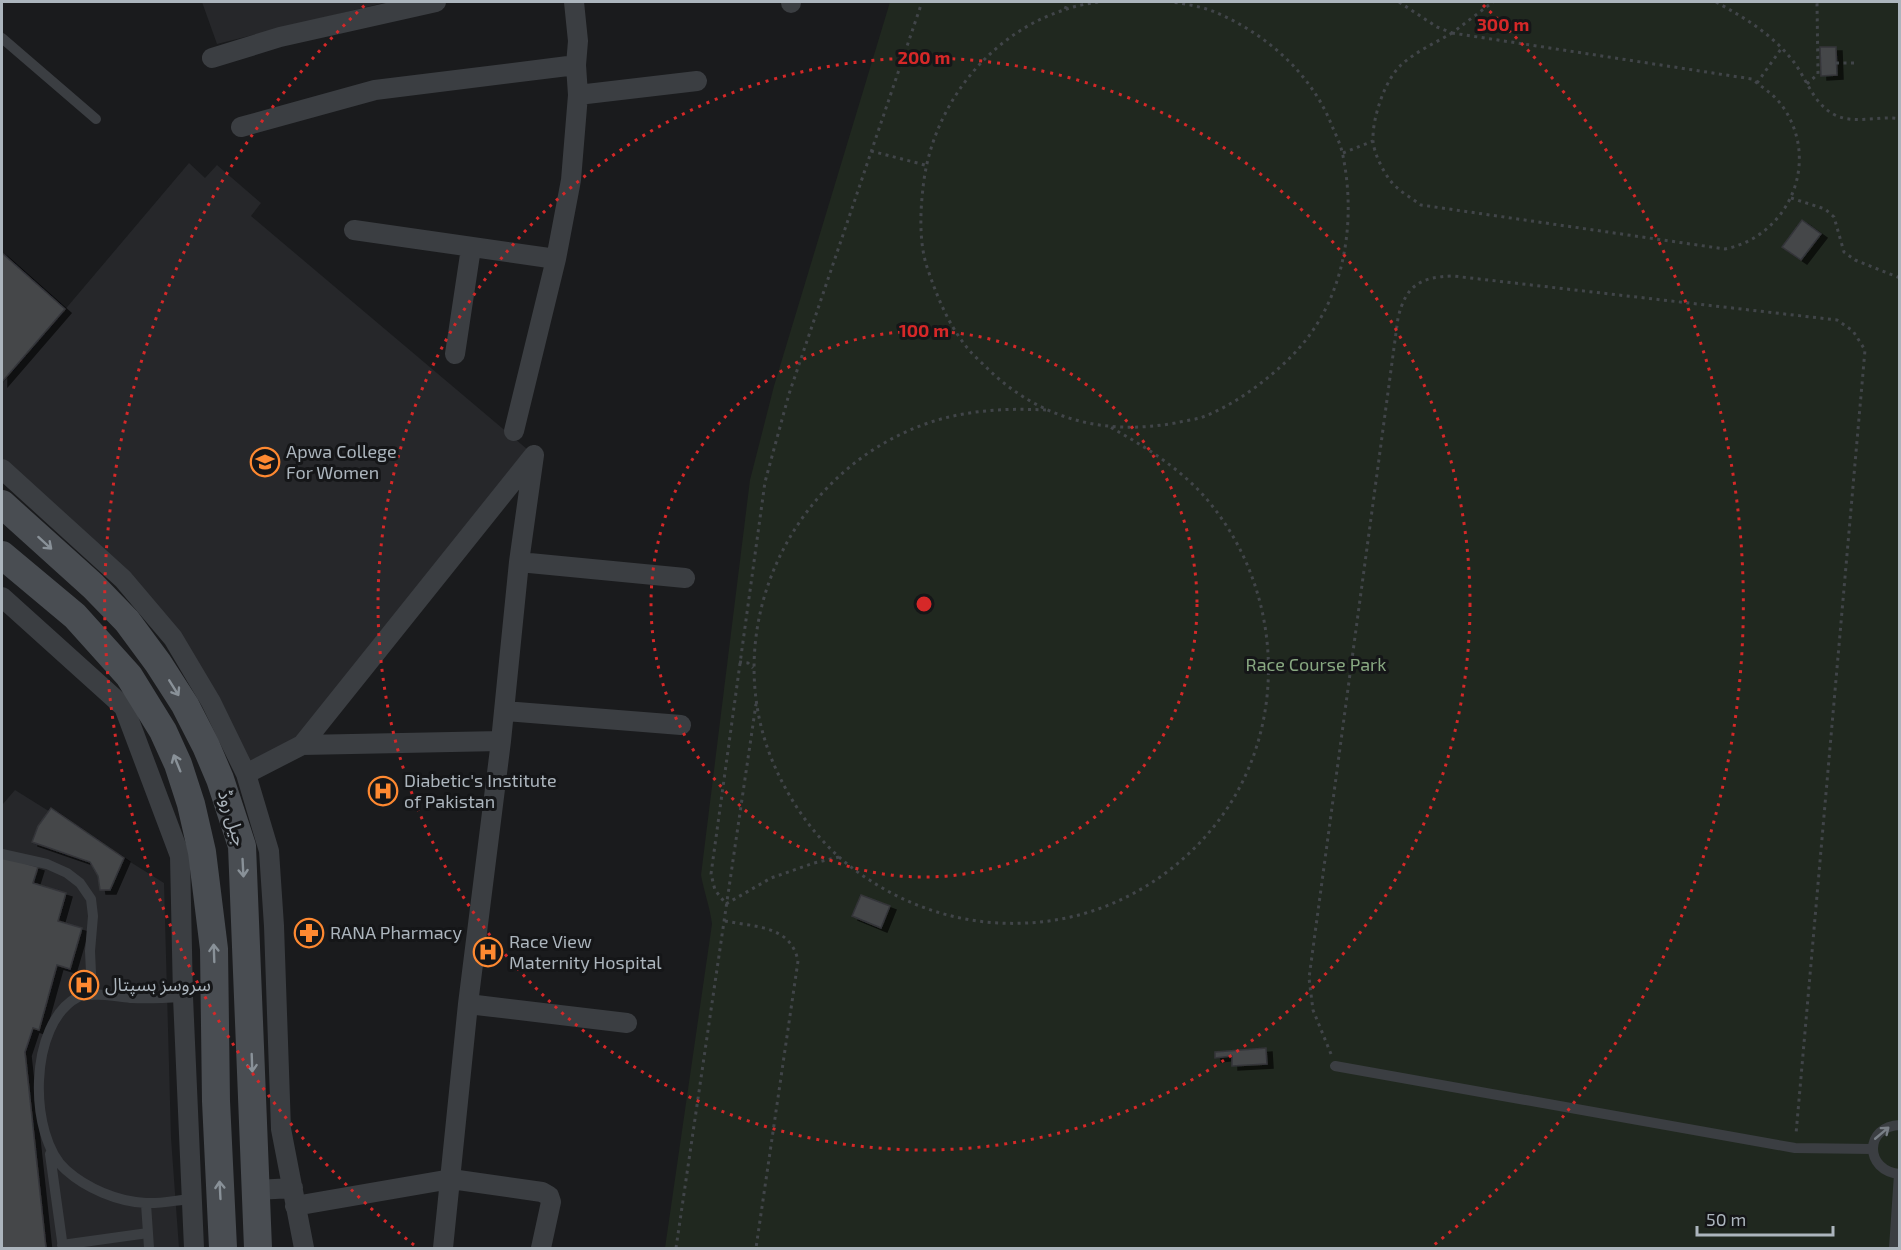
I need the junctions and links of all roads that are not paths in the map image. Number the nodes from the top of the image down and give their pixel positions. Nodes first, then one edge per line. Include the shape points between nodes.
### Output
1 (436, 2) edge
2 (574, 2) edge
3 (2, 38) edge
4 (212, 58) dead end
5 (576, 65) junction
6 (697, 81) dead end
7 (578, 94) junction
8 (96, 118) dead end
9 (241, 127) dead end
10 (354, 230) dead end
11 (471, 248) junction
12 (556, 260) junction
13 (454, 354) dead end
14 (514, 431) dead end
15 (2, 469) edge
16 (2, 504) edge
17 (2, 555) edge
18 (519, 562) junction
19 (685, 578) dead end
20 (2, 597) edge
21 (504, 711) junction
22 (681, 725) dead end
23 (501, 741) junction
24 (302, 745) junction
25 (246, 774) junction
26 (2, 854) edge
27 (92, 995) junction
28 (183, 997) junction
29 (468, 1004) junction
30 (627, 1023) dead end
31 (1335, 1066) road end
32 (1899, 1125) edge
33 (49, 1147) junction
34 (1872, 1149) junction
35 (1899, 1174) edge
36 (451, 1179) junction
37 (256, 1190) junction
38 (294, 1197) junction
39 (191, 1199) junction
40 (146, 1204) junction
41 (148, 1233) junction
42 (62, 1247) edge
43 (148, 1248) edge
44 (194, 1248) edge
45 (223, 1248) edge
46 (258, 1248) edge
47 (304, 1248) edge
48 (443, 1248) edge
49 (541, 1248) edge
50 (1894, 1248) edge

1 - 4 street via 280,37
2 - 5 street
3 - 8 lane
5 - 7 street
5 - 9 street via 375,90
6 - 7 street
7 - 12 street via 571,180
10 - 11 street
11 - 12 street
11 - 13 street
12 - 14 street
15 - 25 street via 123,579 173,638 211,702
16 -> 37 main road, جیل روڈ via 126,621 185,705 220,780 242,846
45 -> 17 main road, جیل روڈ via 214,948 202,852 191,804 163,731 129,676 75,616
18 - 19 street
18 - 21 street
18 - 24 street via 534,455
20 - 28 street via 124,707 180,856
21 - 22 street
21 - 23 street
23 - 24 street
23 - 29 street
24 - 25 street
25 - 38 street via 269,851 280,1129
26 - 27 lane via 47,864 81,883 91,899 93,916
27 - 28 lane
27 - 33 lane via 80,996 63,1010 41,1052 38,1086
28 - 39 street
29 - 30 street
29 - 36 street
31 - 34 lane via 1795,1148
34 -> 32 lane via 1882,1130
33 - 40 lane via 57,1161 86,1184 106,1194
33 - 42 lane
34 - 35 lane via 1880,1168
35 - 50 lane
36 - 38 street
36 - 48 street
36 - 49 street via 549,1196
37 - 38 street
37 - 46 main road, جیل روڈ
38 - 47 street
39 - 40 lane
39 - 44 street
40 - 41 lane
41 - 42 lane
41 - 43 lane

